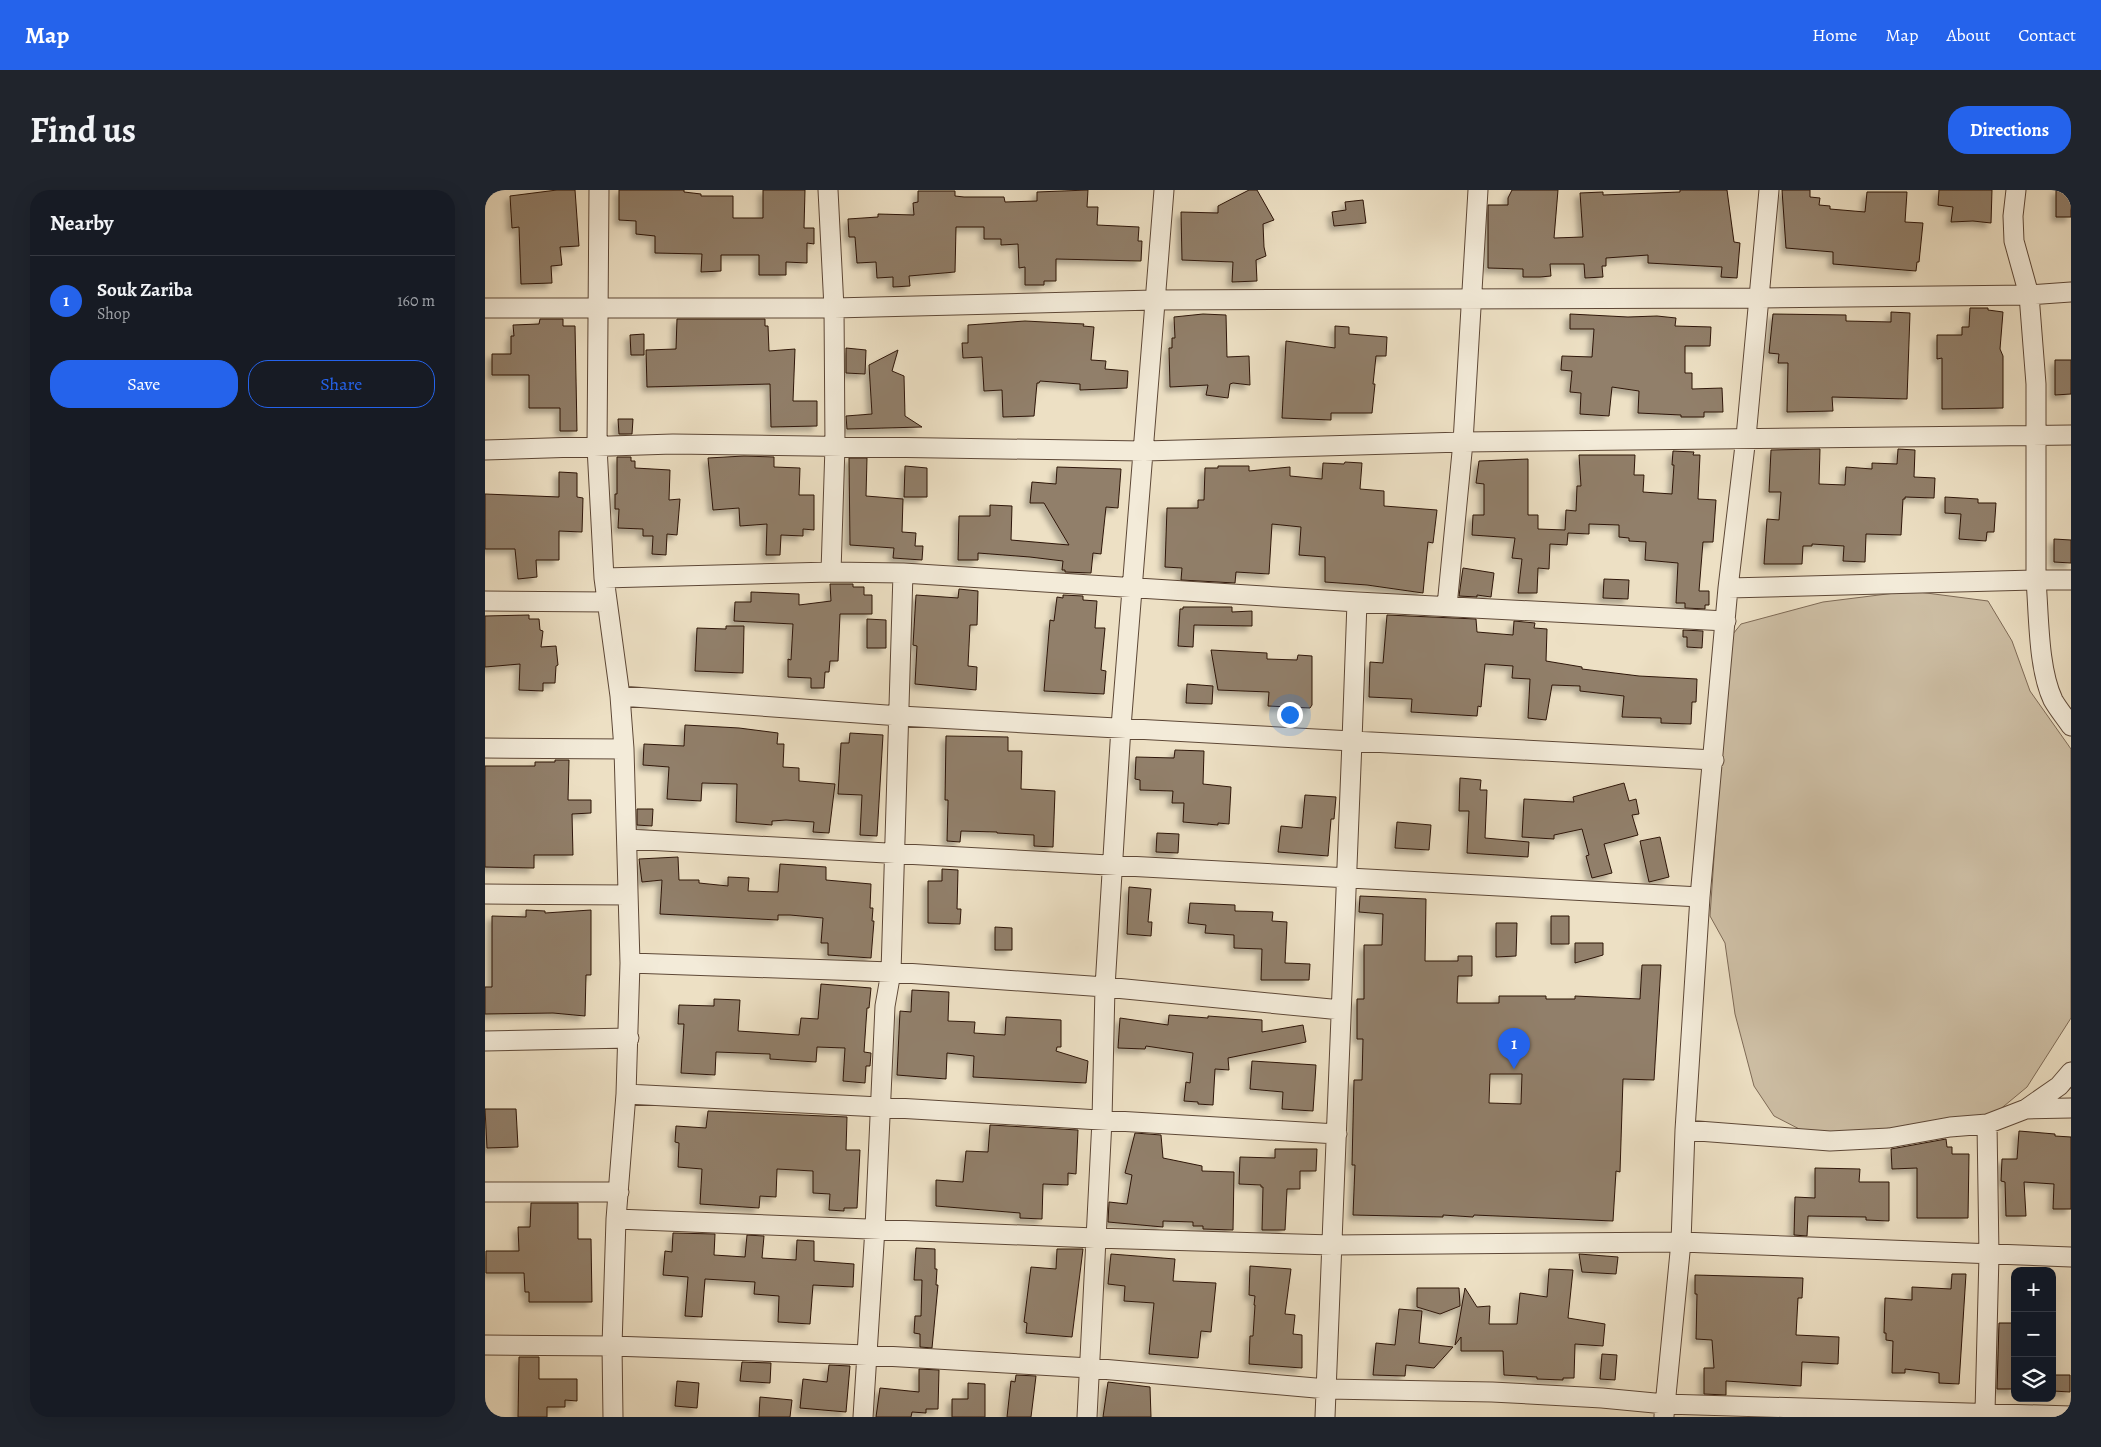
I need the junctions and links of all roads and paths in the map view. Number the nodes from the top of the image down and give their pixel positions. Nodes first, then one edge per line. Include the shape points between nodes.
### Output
1 (599, 190) edge
2 (828, 190) edge
3 (1164, 190) edge
4 (1478, 190) edge
5 (1769, 190) edge
6 (2016, 190) edge
7 (2071, 292) edge
8 (2029, 295) junction
9 (1473, 298) junction
10 (1760, 298) junction
11 (1154, 300) junction
12 (599, 307) junction
13 (485, 308) edge
14 (834, 308) junction
15 (2071, 435) edge
16 (2035, 436) junction
17 (1746, 437) junction
18 (1463, 442) junction
19 (835, 446) junction
20 (597, 447) junction
21 (485, 450) edge
22 (1144, 451) junction
23 (831, 572) junction
24 (903, 574) junction
25 (604, 578) junction
26 (2036, 580) junction
27 (2071, 580) edge
28 (1132, 588) junction
29 (1728, 588) junction
30 (485, 601) edge
31 (607, 602) junction
32 (1357, 602) junction
33 (1447, 606) junction
34 (1726, 621) junction
35 (620, 696) junction
36 (2062, 699) edge
37 (899, 716) junction
38 (2071, 726) edge
39 (1121, 727) junction
40 (1351, 741) junction
41 (485, 748) edge
42 (624, 749) junction
43 (1714, 760) junction
44 (627, 839) junction
45 (895, 854) junction
46 (1113, 865) junction
47 (1348, 878) junction
48 (485, 894) edge
49 (628, 895) junction
50 (1700, 897) junction
51 (630, 963) junction
52 (891, 972) junction
53 (1105, 987) junction
54 (1341, 1010) junction
55 (629, 1038) junction
56 (485, 1041) edge
57 (2071, 1072) edge
58 (626, 1094) junction
59 (880, 1107) junction
60 (2071, 1108) edge
61 (2026, 1109) junction
62 (1102, 1120) junction
63 (1987, 1124) junction
64 (1685, 1130) junction
65 (1337, 1134) junction
66 (485, 1192) edge
67 (619, 1192) junction
68 (616, 1219) junction
69 (875, 1228) junction
70 (1095, 1238) junction
71 (1681, 1242) junction
72 (1333, 1245) junction
73 (1989, 1255) junction
74 (2071, 1258) edge
75 (485, 1344) edge
76 (612, 1346) junction
77 (867, 1355) junction
78 (1090, 1368) junction
79 (1327, 1389) junction
80 (1665, 1411) edge
81 (1985, 1412) junction
82 (1928, 1414) edge
83 (2029, 1416) edge
84 (2071, 1416) edge
85 (613, 1417) edge
86 (863, 1417) edge
87 (1087, 1417) edge
88 (1325, 1417) edge

1 - 12 street
2 - 14 street
3 - 11 street
4 - 9 street
5 - 10 street
6 - 8 street via 2014,241
7 - 8 street
8 - 10 street
8 - 16 street
9 - 10 street
9 - 11 street
9 - 18 street
10 - 17 street
11 - 14 street
11 - 22 street
12 - 13 street
12 - 14 street
12 - 20 street
14 - 19 street
15 - 16 street
16 - 17 street
16 - 26 street
17 - 18 street
17 - 29 street
18 - 22 street
18 - 33 street
19 - 20 street via 673,444
19 - 22 street
19 - 23 street
20 - 21 street
20 - 25 street
22 - 28 street
23 - 24 street
23 - 25 street
24 - 28 street
24 - 37 street
25 - 31 street
26 - 27 street
26 - 29 street
26 - 36 street via 2042,656
28 - 32 street
28 - 39 street
29 - 34 street
30 - 31 street
31 - 35 street
32 - 33 street
32 - 40 street
33 - 34 street
34 - 43 street
35 - 37 street
35 - 42 street
36 - 38 street
37 - 39 street
37 - 45 street
39 - 40 street
39 - 46 street
40 - 43 street
40 - 47 street
41 - 42 street
42 - 44 street
43 - 50 street
44 - 45 street
44 - 49 street
45 - 46 street
45 - 52 street
46 - 47 street
46 - 53 street
47 - 50 street
47 - 54 street
48 - 49 street
49 - 51 street
50 - 64 street
51 - 52 street
51 - 55 street
52 - 53 street
52 - 59 street via 885,1006
53 - 54 street
53 - 62 street
54 - 65 street
55 - 56 street
55 - 58 street
57 - 61 street via 2059,1086
58 - 59 street
58 - 67 street
59 - 62 street
59 - 69 street
60 - 61 street
61 - 63 street
62 - 65 street
62 - 70 street
63 - 64 street via 1889,1138 1831,1141
63 - 73 street
64 - 71 street
65 - 72 street
66 - 67 street
67 - 68 street
68 - 69 street
68 - 76 street
69 - 70 street
69 - 77 street
70 - 72 street
70 - 78 street
71 - 72 street
71 - 73 street
71 - 80 street
72 - 79 street
73 - 74 street
73 - 81 street
75 - 76 street
76 - 77 street
76 - 85 street
77 - 78 street
77 - 86 street
78 - 79 street
78 - 87 street
79 - 80 street via 1603,1398
79 - 88 street
80 - 82 street
81 - 82 street
81 - 83 street
83 - 84 street

